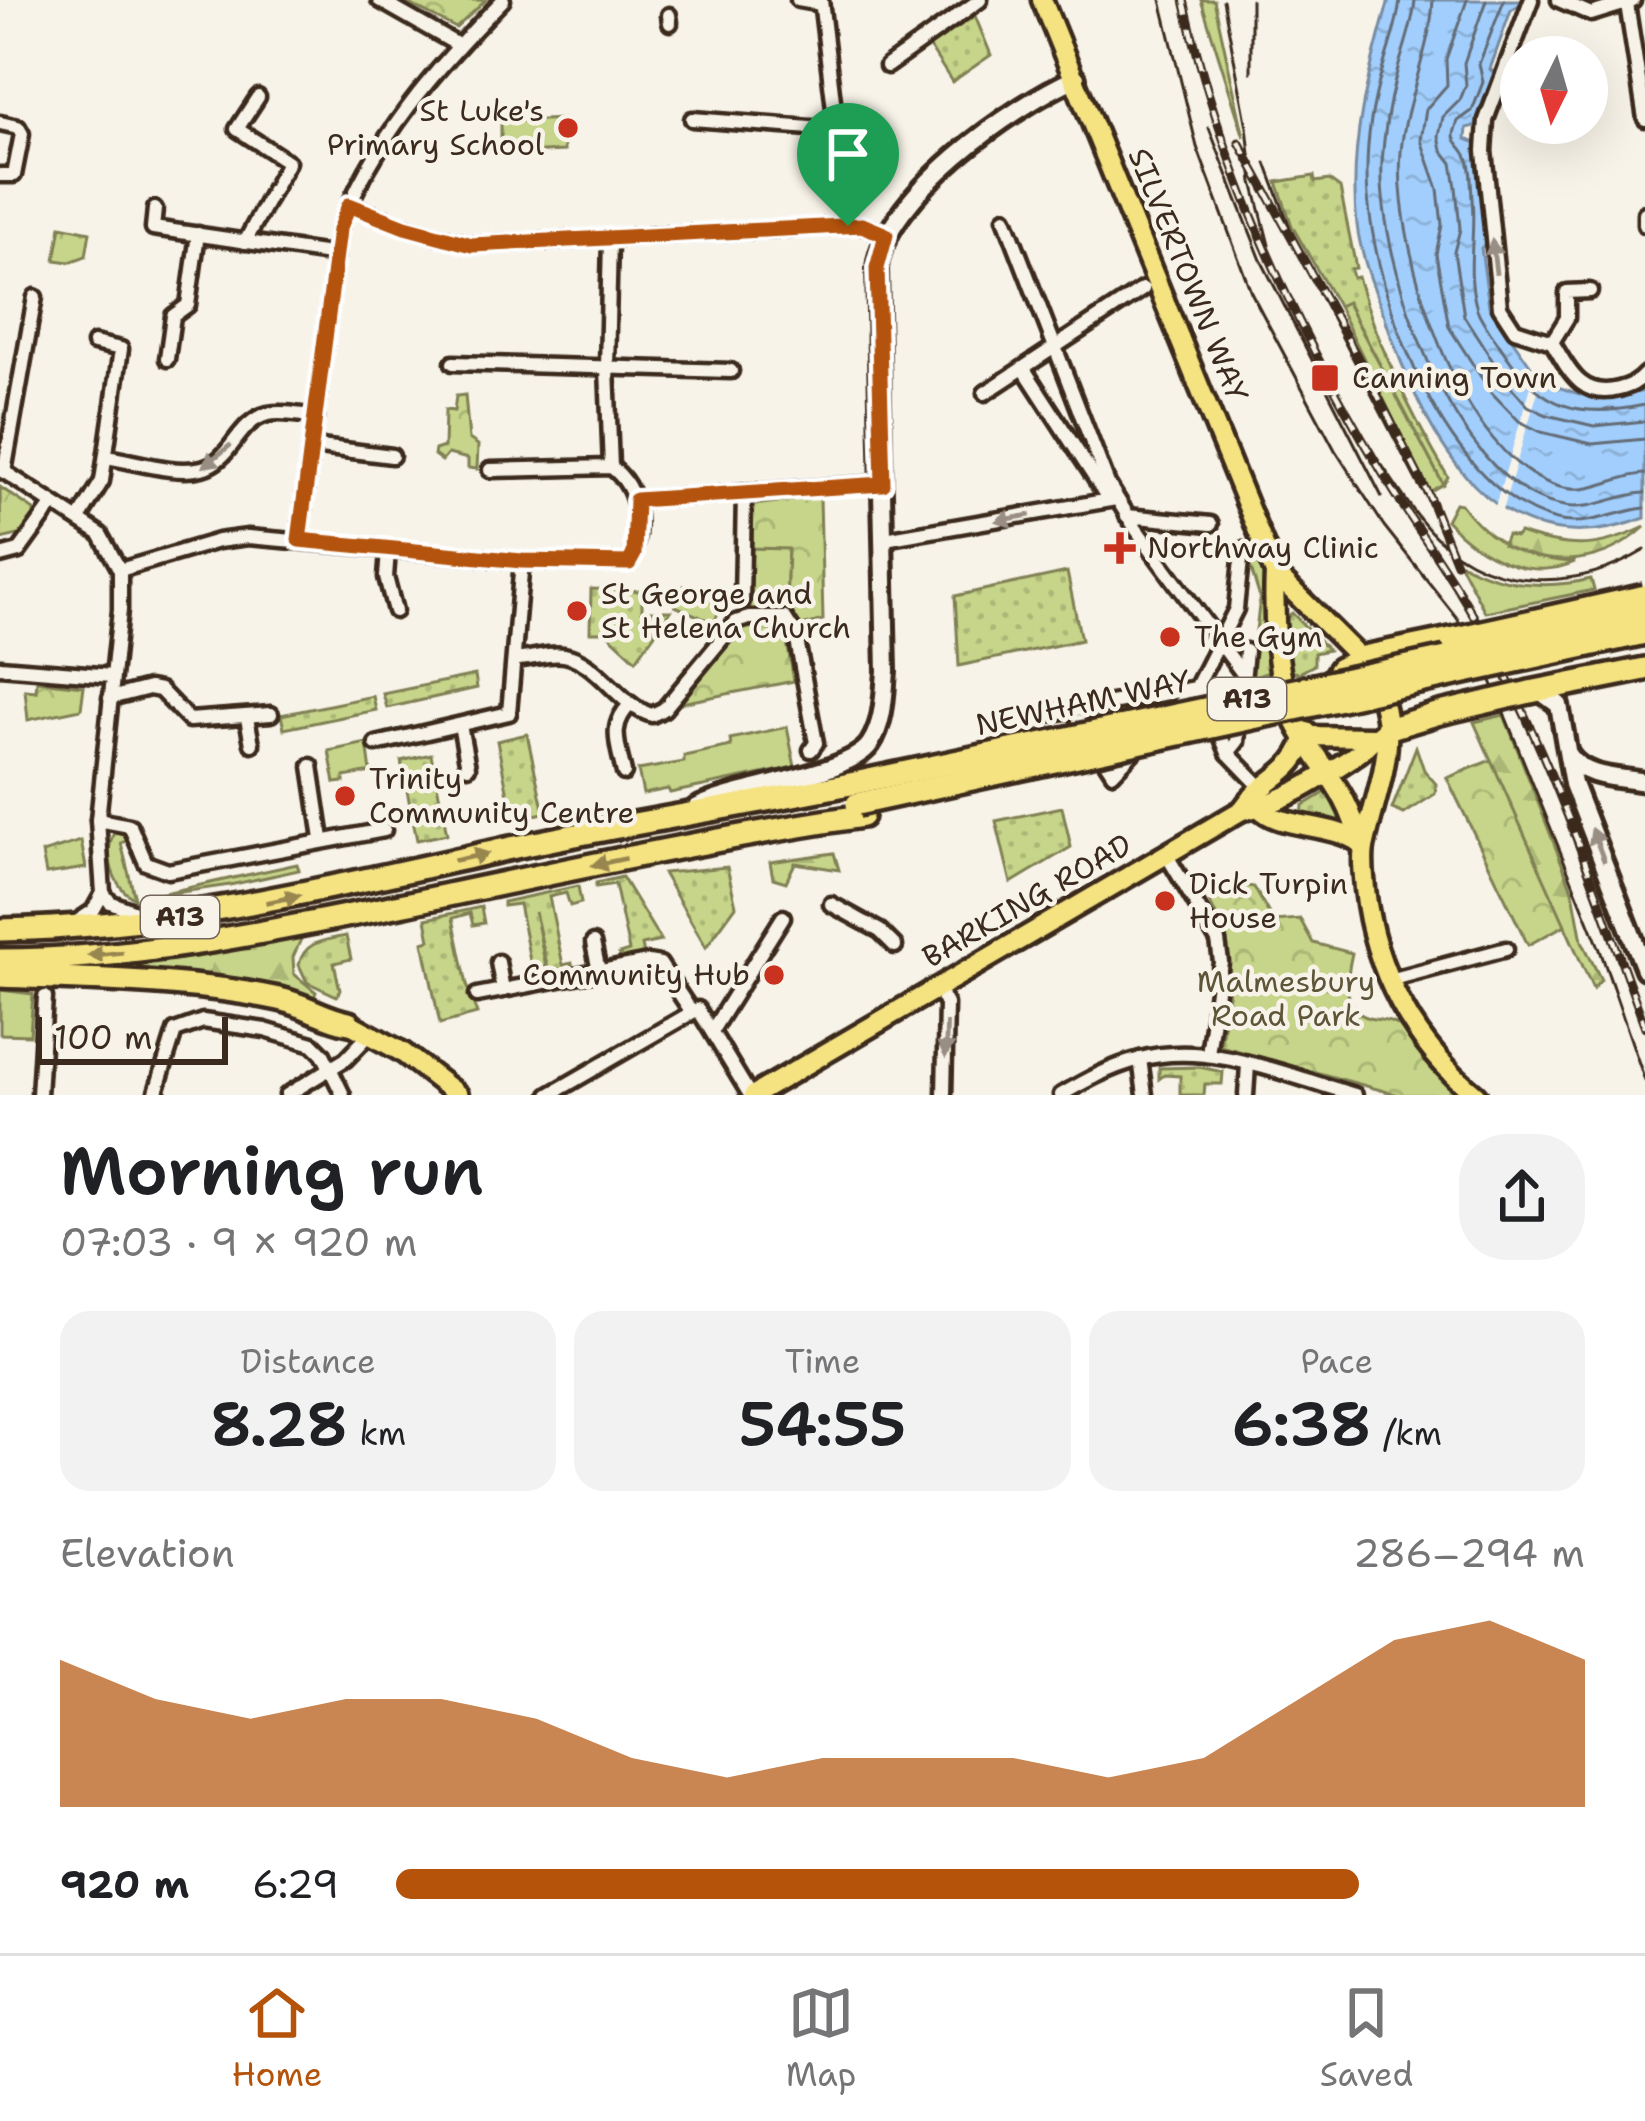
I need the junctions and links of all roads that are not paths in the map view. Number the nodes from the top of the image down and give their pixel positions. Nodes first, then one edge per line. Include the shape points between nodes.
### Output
1 (379, 0) edge
2 (502, 0) edge
3 (798, 0) edge
4 (980, 0) edge
5 (1042, 0) edge
6 (1531, 0) edge
7 (1559, 0) edge
8 (821, 2) edge
9 (1630, 2) edge
10 (458, 45) junction
11 (887, 66) dead end
12 (1076, 78) junction
13 (258, 97) dead end
14 (1645, 118) edge
15 (692, 119) dead end
16 (0, 123) edge
17 (836, 130) junction
18 (0, 175) edge
19 (349, 205) junction
20 (155, 209) dead end
21 (1645, 212) edge
22 (1005, 218) dead end
23 (1645, 225) edge
24 (848, 226) junction
25 (198, 234) junction
26 (886, 235) junction
27 (610, 239) junction
28 (245, 242) junction
29 (336, 255) junction
30 (1143, 289) dead end
31 (1590, 291) dead end
32 (35, 298) dead end
33 (1552, 342) junction
34 (94, 343) dead end
35 (1054, 348) junction
36 (167, 358) dead end
37 (453, 363) dead end
38 (607, 368) junction
39 (1024, 369) junction
40 (731, 371) dead end
41 (1645, 374) edge
42 (985, 394) dead end
43 (316, 417) junction
44 (312, 446) junction
45 (392, 456) dead end
46 (106, 457) junction
47 (611, 467) junction
48 (2, 470) edge
49 (490, 470) dead end
50 (883, 484) junction
51 (744, 494) junction
52 (636, 500) junction
53 (1113, 500) junction
54 (53, 504) junction
55 (1127, 516) junction
56 (79, 519) junction
57 (1210, 524) dead end
58 (885, 539) junction
59 (299, 540) junction
60 (1242, 550) dead end
61 (388, 551) junction
62 (0, 556) edge
63 (522, 561) junction
64 (119, 570) junction
65 (1275, 573) junction
66 (1645, 596) edge
67 (742, 601) dead end
68 (395, 611) dead end
69 (1645, 620) edge
70 (1645, 633) edge
71 (1218, 643) junction
72 (1645, 646) edge
73 (1246, 651) dead end
74 (1359, 658) junction
75 (515, 659) junction
76 (0, 668) edge
77 (1645, 669) edge
78 (1243, 674) junction
79 (112, 676) junction
80 (1573, 684) junction
81 (1196, 688) junction
82 (1540, 691) junction
83 (1148, 696) junction
84 (110, 698) junction
85 (828, 702) dead end
86 (631, 704) junction
87 (809, 705) junction
88 (1559, 705) junction
89 (271, 714) dead end
90 (1042, 715) dead end
91 (247, 718) junction
92 (1079, 721) dead end
93 (460, 725) junction
94 (1380, 733) junction
95 (1306, 736) junction
96 (252, 744) dead end
97 (376, 744) dead end
98 (814, 747) dead end
99 (1568, 752) junction
100 (1222, 754) junction
101 (1122, 762) junction
102 (311, 766) dead end
103 (468, 767) dead end
104 (1328, 770) junction
105 (624, 773) dead end
106 (1591, 773) junction
107 (1643, 778) edge
108 (1257, 783) dead end
109 (1580, 799) junction
110 (856, 800) junction
111 (1251, 809) junction
112 (98, 820) junction
113 (674, 820) junction
114 (384, 830) dead end
115 (322, 839) junction
116 (1361, 844) junction
117 (1166, 854) junction
118 (103, 893) junction
119 (831, 904) dead end
120 (784, 917) dead end
121 (154, 921) junction
122 (68, 929) junction
123 (0, 930) edge
124 (593, 943) dead end
125 (895, 946) dead end
126 (1506, 949) dead end
127 (0, 960) edge
128 (497, 962) dead end
129 (1645, 970) edge
130 (599, 971) junction
131 (0, 976) edge
132 (1397, 978) dead end
133 (938, 988) junction
134 (503, 990) junction
135 (476, 995) dead end
136 (44, 997) dead end
137 (694, 1010) junction
138 (360, 1028) junction
139 (713, 1029) junction
140 (1208, 1054) junction
141 (1140, 1059) junction
142 (1248, 1066) junction
143 (329, 1070) junction
144 (156, 1092) edge
145 (1350, 1094) edge
146 (39, 1095) edge
147 (287, 1095) edge
148 (343, 1095) edge
149 (458, 1095) edge
150 (549, 1095) edge
151 (752, 1095) edge
152 (944, 1095) edge
153 (1061, 1095) edge
154 (1145, 1095) edge
155 (1246, 1095) edge
156 (1476, 1095) edge

1 - 10 street
2 - 10 street
3 - 8 street
4 - 11 street
5 - 12 main road, SILVERTOWN WAY
33 -> 6 street via 1515,330 1500,307 1484,151 1486,120
7 - 9 street via 1591,14
8 - 17 street
9 - 14 street
10 - 19 street via 391,132
12 - 26 street via 961,151
12 - 65 main road, SILVERTOWN WAY
13 - 28 street via 237,129 288,162
15 - 17 street
16 - 18 street via 22,134 14,175
17 - 24 street
19 - 27 street via 472,245
19 - 29 street
20 - 25 street via 153,228
21 - 23 street
22 - 35 street
24 - 26 street
24 - 27 street
25 - 28 street
25 - 36 street via 188,305 173,316
26 - 50 street via 877,268
27 - 38 street
28 - 29 street
29 - 43 street
30 - 35 street
31 - 33 street via 1567,292 1567,318
32 - 48 street
33 - 41 street via 1587,389 1626,388
34 - 46 street via 121,349
35 - 39 street
35 - 53 street
37 - 38 street
38 - 40 street
38 - 47 street
39 - 42 street
39 - 53 street
43 - 44 street
43 -> 46 street via 260,417 201,468
44 - 45 street
44 - 59 street
46 - 56 street via 95,498
47 - 49 street
47 - 52 street
48 - 54 street
50 - 51 street
50 - 58 street
51 - 52 street
51 - 67 street
52 - 63 street via 629,563
53 - 55 street
53 -> 58 street
54 - 56 street
54 - 62 street via 19,551
55 - 57 street
55 - 71 street
56 - 64 street via 100,534
58 - 113 street, NEWHAM WAY via 886,671 870,744 859,756 717,797
59 - 61 street
59 - 64 street via 218,541
60 - 71 street via 1236,609
61 - 63 street
61 - 68 street
63 - 75 street
64 - 79 street
65 - 74 main road, SILVERTOWN WAY
65 - 95 main road, SILVERTOWN WAY via 1280,663 1291,715
66 - 74 highway, bridge
69 - 110 highway, NEWHAM WAY / A13, bridge
70 - 110 highway, NEWHAM WAY / A13, bridge
71 - 78 street
71 - 81 street
72 - 110 highway, NEWHAM WAY / A13
73 - 78 street
74 - 94 main road, SILVERTOWN WAY via 1375,679
74 - 95 main road, BARKING ROAD via 1327,683
75 - 86 street via 566,655
75 - 93 street via 508,713
76 - 79 street
77 - 80 highway
78 - 100 street via 1237,742
79 - 84 street
80 - 82 highway
80 - 88 street
81 - 83 street
81 - 100 street
81 - 101 street
82 - 88 street
82 - 94 highway, bridge
83 - 90 street
83 - 101 street
84 - 91 street via 154,689 189,720
84 - 112 street
85 - 87 street
86 - 87 street via 658,713 736,622 779,617 790,621
86 - 105 street via 614,729
87 - 98 street
88 - 99 street
89 - 91 street
91 - 96 street
92 - 101 street
93 - 97 street
93 - 103 street
94 - 95 main road
94 - 104 main road
94 - 116 main road via 1389,757
95 - 104 main road, SILVERTOWN WAY
95 - 111 main road, BARKING ROAD via 1299,759 1252,794
99 - 106 street
99 - 109 street
100 - 108 street
102 - 115 street
104 - 111 main road
104 - 116 main road, SILVERTOWN WAY
106 - 107 street
106 - 109 street
129 -> 109 street
110 - 113 highway, NEWHAM WAY / A13
110 -> 127 highway, NEWHAM WAY / A13 via 723,838 214,941
111 - 116 main road via 1340,830
111 - 117 main road, BARKING ROAD
112 - 115 street via 130,826 142,856 159,871
112 - 118 street
121 -> 113 highway, NEWHAM WAY / A13
114 - 115 street
116 - 156 main road via 1372,931 1389,981 1432,1053
117 - 133 main road, BARKING ROAD
117 - 140 street via 1218,941
118 - 121 street
118 - 122 street
119 - 125 street
120 - 139 street
121 - 122 highway, NEWHAM WAY / A13
122 - 123 highway, NEWHAM WAY / A13
124 - 130 street
126 - 132 street
128 - 134 street
130 - 134 street
130 - 137 street via 660,964
131 - 138 highway, A13 via 244,994
133 - 151 main road, BARKING ROAD
133 -> 152 street via 946,1004
134 - 135 street
136 - 146 street
137 - 139 street
137 - 150 street
138 - 143 street via 359,1049
138 - 149 main road
139 - 151 street
140 - 141 street
140 - 142 street
141 - 153 street
141 - 154 street
142 - 145 street
142 - 155 street
143 - 144 street via 313,1044 203,1022 170,1039
143 - 147 street
143 - 148 street

